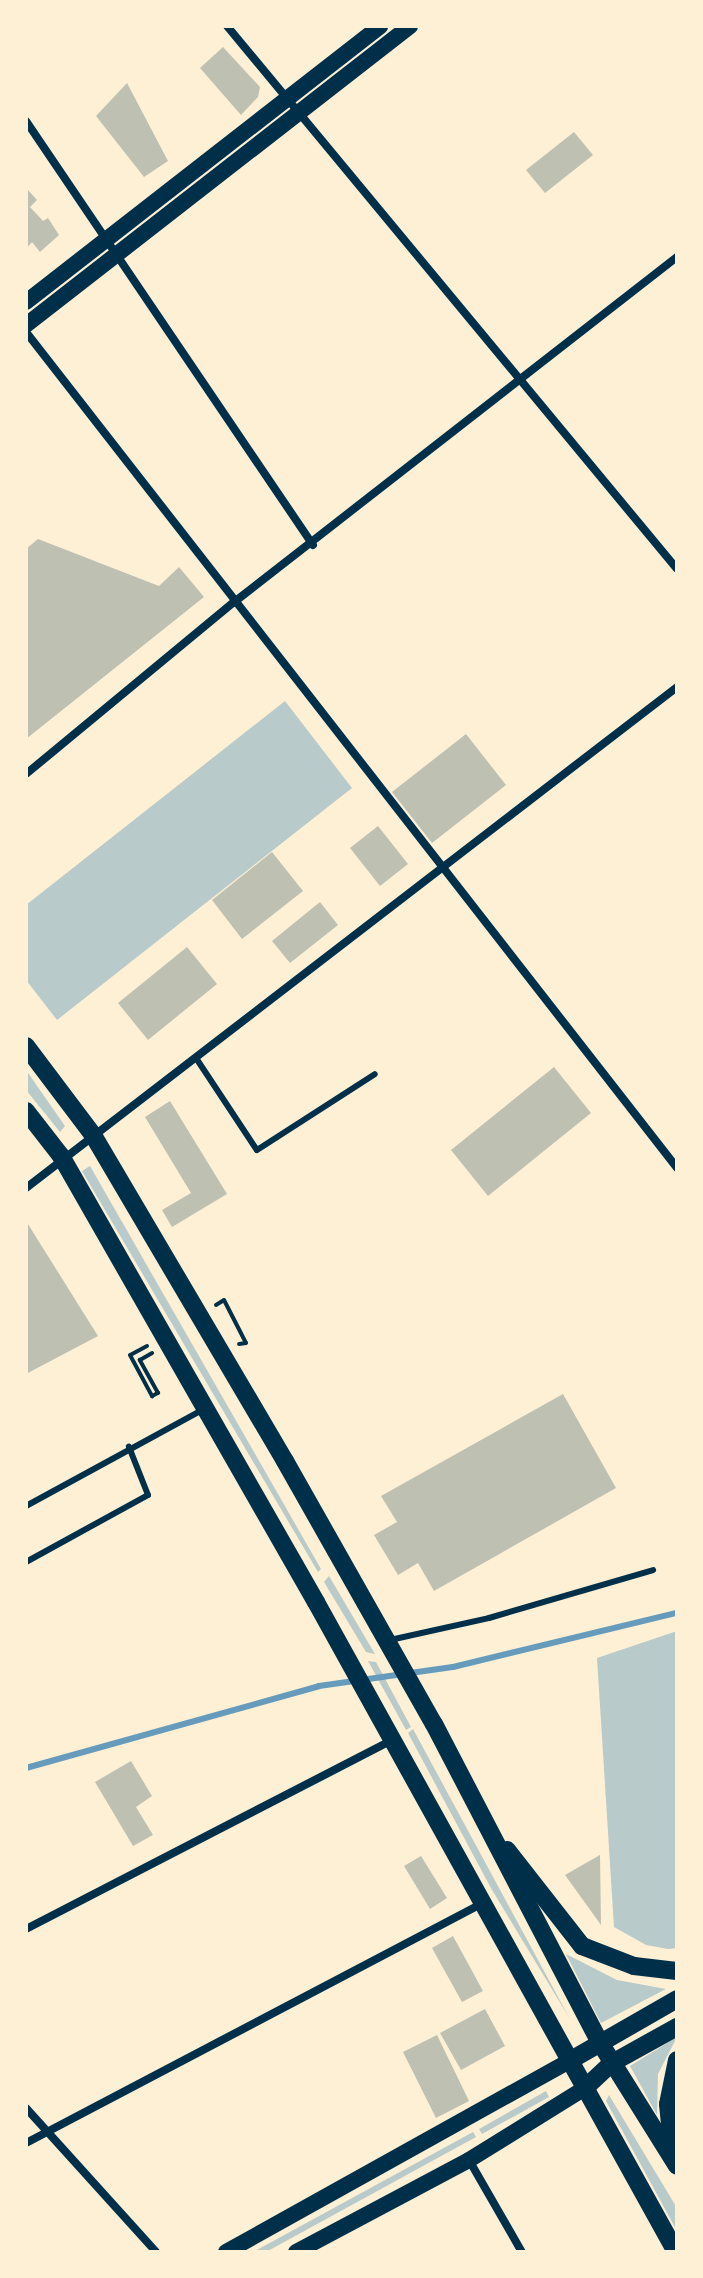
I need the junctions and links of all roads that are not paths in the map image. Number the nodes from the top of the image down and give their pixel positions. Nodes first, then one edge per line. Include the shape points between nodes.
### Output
1 (227, 26) edge
2 (380, 26) edge
3 (410, 26) edge
4 (290, 99) junction
5 (301, 113) junction
6 (26, 121) edge
7 (109, 237) junction
8 (119, 255) junction
9 (677, 257) edge
10 (26, 302) edge
11 (26, 325) edge
12 (26, 332) edge
13 (518, 383) junction
14 (313, 545) junction
15 (677, 569) edge
16 (233, 603) junction
17 (677, 687) edge
18 (26, 774) edge
19 (442, 867) junction
20 (26, 1046) edge
21 (196, 1058) junction
22 (375, 1074) dead end
23 (26, 1111) edge
24 (93, 1135) junction
25 (61, 1156) junction
26 (677, 1168) edge
27 (26, 1188) edge
28 (204, 1409) junction
29 (129, 1447) junction
30 (26, 1506) edge
31 (26, 1562) edge
32 (653, 1570) dead end
33 (388, 1646) junction
34 (389, 1734) junction
35 (478, 1812) junction
36 (481, 1904) junction
37 (26, 1929) edge
38 (677, 1971) edge
39 (677, 1999) edge
40 (677, 2027) edge
41 (599, 2041) junction
42 (571, 2060) junction
43 (677, 2060) edge
44 (612, 2063) junction
45 (585, 2088) junction
46 (26, 2108) edge
47 (47, 2131) junction
48 (26, 2143) edge
49 (469, 2160) junction
50 (676, 2162) edge
51 (156, 2252) edge
52 (226, 2252) edge
53 (296, 2252) edge
54 (522, 2252) edge
55 (676, 2252) edge

1 - 4 street
2 - 4 main road
3 - 5 main road
4 - 5 street
4 - 7 main road
5 - 8 main road
5 - 13 street
6 - 7 street
7 - 8 street
7 - 10 main road
8 - 11 main road
8 - 14 street
9 - 13 street
12 - 16 street
13 - 14 street
13 - 15 street
14 - 16 street
16 - 18 street
16 - 19 street
17 - 19 street
19 - 21 street
19 - 26 street
20 - 24 main road
21 - 22 lane via 257,1150
21 - 24 street
23 - 25 main road
24 - 25 street
24 - 33 main road
25 - 27 street
25 - 28 main road
28 - 29 lane
28 - 34 main road
29 - 30 lane
29 - 31 lane via 148,1495
32 - 33 lane
33 - 35 main road
34 - 36 main road
34 - 37 street
35 - 38 main road via 582,1946 634,1966
35 - 41 main road
36 - 42 main road
36 - 47 street
39 - 41 main road
40 - 44 main road
41 - 42 main road
41 - 44 main road
42 - 45 main road
42 - 52 main road
43 - 50 main road via 668,2104
44 - 45 main road
44 - 50 main road
45 - 49 main road
45 - 55 main road
46 - 47 street
47 - 48 street
47 - 51 street
49 - 53 main road
49 - 54 street

